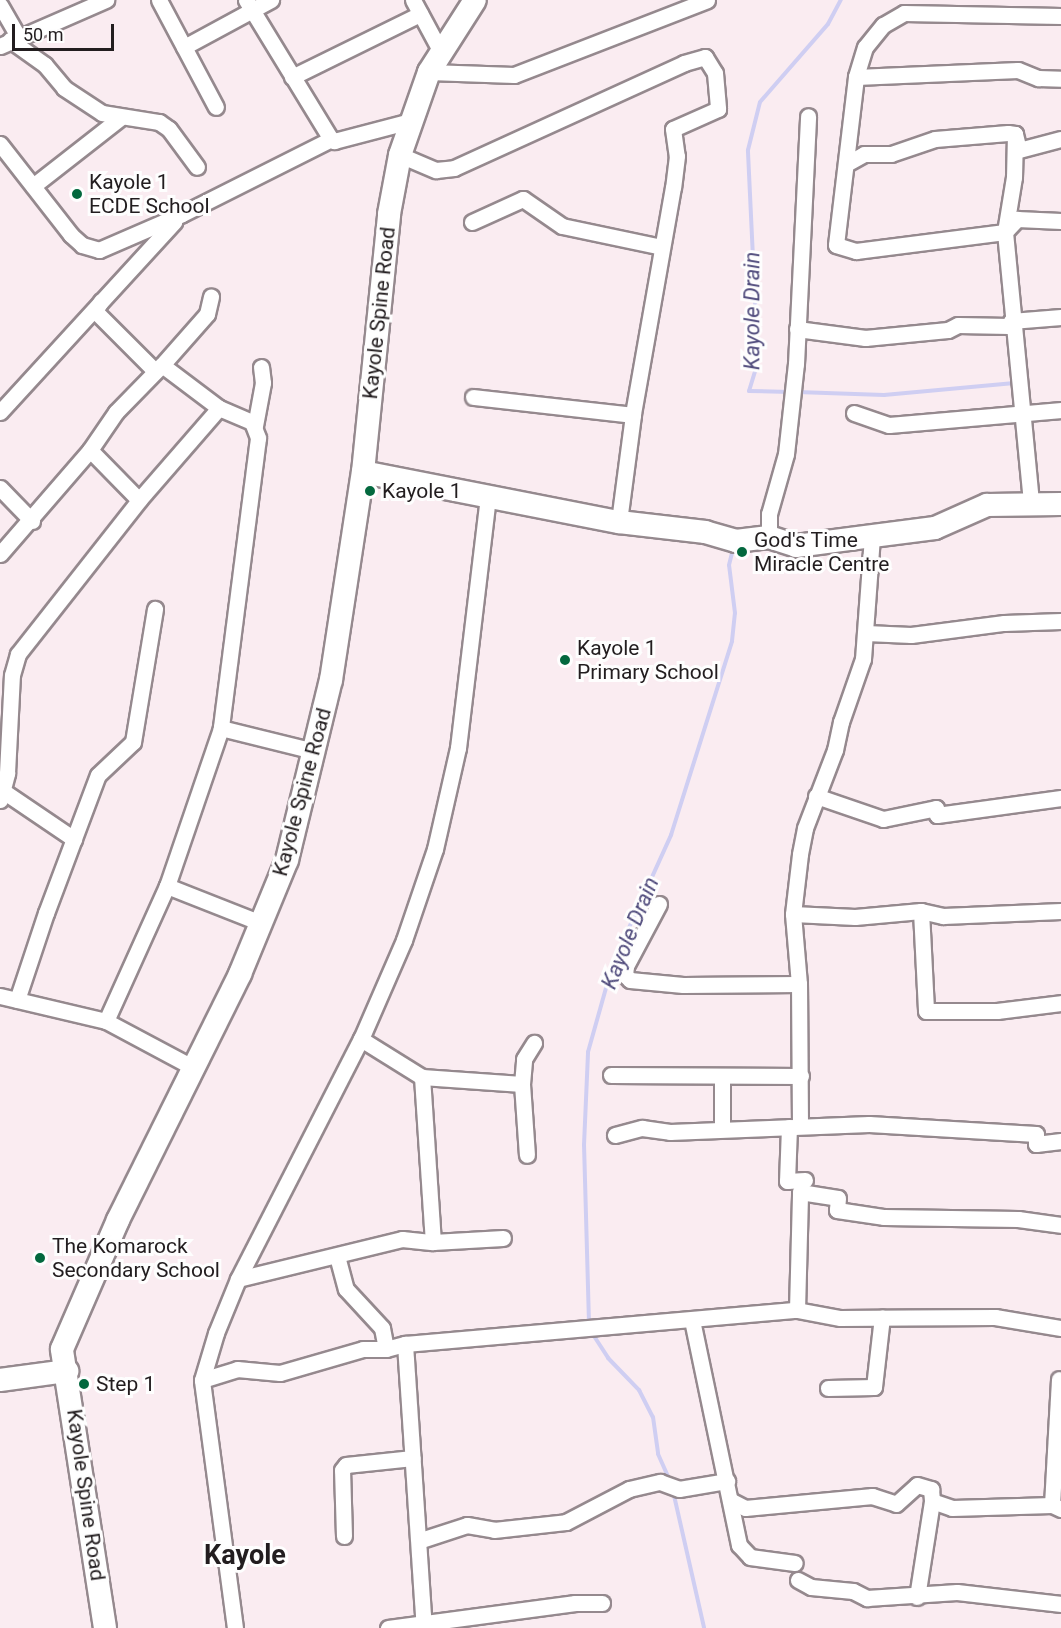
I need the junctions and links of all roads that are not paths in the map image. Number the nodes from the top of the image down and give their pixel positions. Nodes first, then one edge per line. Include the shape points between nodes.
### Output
1 (106, 0) edge
2 (159, 0) edge
3 (271, 0) edge
4 (413, 0) edge
5 (475, 0) edge
6 (706, 0) edge
7 (87, 4) edge
8 (0, 5) edge
9 (249, 5) edge
10 (420, 14) junction
11 (1061, 16) edge
12 (10, 41) edge
13 (184, 47) junction
14 (441, 52) junction
15 (429, 72) junction
16 (292, 77) junction
17 (856, 77) junction
18 (1061, 79) edge
19 (216, 107) dead end
20 (808, 116) dead end
21 (120, 118) junction
22 (411, 121) junction
23 (1015, 134) junction
24 (331, 139) junction
25 (1061, 139) edge
26 (0, 144) edge
27 (400, 155) junction
28 (848, 163) junction
29 (197, 167) dead end
30 (33, 186) junction
31 (182, 214) junction
32 (1061, 221) edge
33 (472, 222) dead end
34 (1005, 232) junction
35 (662, 247) junction
36 (106, 293) junction
37 (211, 296) dead end
38 (1061, 317) edge
39 (1011, 321) junction
40 (797, 329) junction
41 (261, 367) dead end
42 (158, 368) junction
43 (473, 397) dead end
44 (219, 408) junction
45 (1061, 410) edge
46 (0, 412) edge
47 (854, 413) dead end
48 (633, 415) junction
49 (1021, 415) junction
50 (255, 426) junction
51 (90, 450) junction
52 (363, 472) junction
53 (0, 488) edge
54 (488, 497) junction
55 (140, 500) junction
56 (1031, 502) junction
57 (1061, 504) edge
58 (32, 521) junction
59 (619, 522) junction
60 (872, 535) junction
61 (769, 537) junction
62 (0, 554) edge
63 (155, 609) dead end
64 (1061, 621) edge
65 (866, 633) junction
66 (221, 728) junction
67 (314, 752) junction
68 (1, 795) edge
69 (816, 796) junction
70 (1061, 798) edge
71 (74, 838) junction
72 (167, 886) junction
73 (659, 904) dead end
74 (1061, 910) edge
75 (921, 911) junction
76 (793, 914) junction
77 (261, 923) junction
78 (799, 984) junction
79 (0, 996) edge
80 (17, 1000) junction
81 (1061, 1003) edge
82 (106, 1021) junction
83 (361, 1039) junction
84 (534, 1043) dead end
85 (192, 1066) junction
86 (611, 1075) dead end
87 (801, 1076) junction
88 (422, 1077) junction
89 (722, 1077) junction
90 (522, 1084) junction
91 (795, 1126) junction
92 (723, 1129) junction
93 (615, 1135) dead end
94 (1061, 1141) edge
95 (527, 1155) dead end
96 (806, 1180) dead end
97 (1061, 1225) edge
98 (503, 1238) dead end
99 (433, 1242) junction
100 (337, 1256) junction
101 (238, 1279) junction
102 (797, 1310) junction
103 (882, 1317) junction
104 (692, 1320) junction
105 (1061, 1328) edge
106 (405, 1344) junction
107 (386, 1349) junction
108 (67, 1371) junction
109 (1059, 1379) dead end
110 (0, 1380) edge
111 (202, 1380) junction
112 (828, 1388) dead end
113 (413, 1458) junction
114 (727, 1481) junction
115 (730, 1500) junction
116 (932, 1501) junction
117 (1057, 1507) edge
118 (344, 1536) dead end
119 (421, 1540) junction
120 (795, 1563) dead end
121 (798, 1580) dead end
122 (917, 1597) junction
123 (602, 1603) dead end
124 (1061, 1604) edge
125 (424, 1625) edge
126 (105, 1628) edge
127 (236, 1628) edge
128 (388, 1628) edge

1 - 7 street
2 - 13 street
3 - 9 street
4 - 10 street
5 - 14 main road, Kayole Spine Road
6 - 15 street via 514,75
7 - 12 street
8 - 12 street
9 - 13 street
9 - 16 street
10 - 14 street
10 - 16 street
11 - 17 street via 904,14 883,25 865,47
12 - 21 street via 45,65 64,87 87,104
13 - 19 street
14 - 15 main road, Kayole Spine Road
15 - 22 main road, Kayole Spine Road
16 - 24 street
17 - 18 street via 1018,70 1038,78
17 - 28 street
20 - 40 street
21 - 29 street via 159,122 177,136
21 - 30 street
22 - 24 street
22 - 27 main road, Kayole Spine Road
23 - 25 street via 1019,150
23 - 28 street via 935,139 891,154 864,154
23 - 34 street via 1014,177
24 - 31 street
26 - 30 street
27 - 35 street via 436,170 454,168 619,89 705,57 715,73 720,102 718,109 673,129 677,156
27 - 52 main road, Kayole Spine Road via 389,214
28 - 34 street via 836,245 856,251
30 - 31 street via 71,235 90,250 113,246
31 - 36 street
32 - 34 street via 1017,219
33 - 35 street via 523,199 562,226
34 - 39 street
35 - 48 street
36 - 42 street via 95,311
36 - 46 street
37 - 42 street via 207,314
38 - 39 street
39 - 40 street via 1009,326 958,325 948,330 865,338
39 - 49 street
40 - 61 street via 786,454 769,514
41 - 50 street via 263,383
42 - 44 street
42 - 51 street via 116,412
43 - 48 street
44 - 50 street via 248,419
44 - 55 street
45 - 49 street
47 - 49 street via 889,425
48 - 59 street
49 - 56 street
50 - 66 street via 258,438
51 - 55 street
51 - 58 street
52 - 54 main road
52 - 67 main road, Kayole Spine Road via 331,680
53 - 58 street
54 - 59 main road
54 - 83 street via 458,748 447,800 404,940
55 - 68 street via 18,654 12,675 10,751
56 - 57 main road
56 - 60 main road via 987,505 935,528
58 - 62 street
59 - 61 main road via 705,532 736,542
60 - 61 main road via 796,546
60 - 65 street
63 - 71 street via 133,742 98,775
64 - 65 street via 1004,623 911,635
65 - 69 street via 863,659 835,750
66 - 67 street
66 - 72 street
67 - 77 main road, Kayole Spine Road via 287,860
68 - 71 street
69 - 70 street via 883,819 936,808 937,815
69 - 76 street via 805,828
71 - 80 street
72 - 77 street
72 - 82 street
73 - 78 street via 626,966 625,975 630,980 683,985
74 - 75 street via 943,916
75 - 76 street via 855,917
75 - 81 street via 926,1011 997,1011
76 - 78 street
77 - 85 main road, Kayole Spine Road
78 - 87 street
79 - 80 street
80 - 82 street
82 - 85 street
83 - 88 street
83 - 101 street
84 - 90 street via 524,1059
85 - 108 main road, Kayole Spine Road via 71,1325 62,1349
86 - 89 street
87 - 89 street
87 - 91 street
88 - 90 street
88 - 99 street
89 - 92 street
90 - 95 street
91 - 92 street
91 - 94 street via 954,1128 1036,1134 1036,1144
91 - 96 street via 787,1181
92 - 93 street via 670,1132 642,1128
97 - 102 street via 1018,1219 884,1217 837,1210 838,1198 800,1192
98 - 99 street
99 - 100 street via 402,1239
100 - 101 street
100 - 107 street via 346,1289 382,1328
101 - 111 street
102 - 103 street via 840,1318
102 - 104 street
103 - 105 street via 960,1315
103 - 112 street via 874,1387
104 - 106 street
104 - 114 street
106 - 107 street
106 - 113 street
107 - 111 street via 363,1349 280,1373 266,1375 254,1368 237,1369
108 - 110 main road
108 - 126 main road, Kayole Spine Road
109 - 117 street
111 - 127 street
113 - 118 street via 346,1465 342,1470
113 - 119 street
114 - 115 street
114 - 119 street via 679,1489 660,1482 629,1490 566,1522 494,1530 467,1525
115 - 116 street via 745,1508 872,1496 896,1504 917,1485 931,1489
115 - 120 street via 743,1553
116 - 117 street via 952,1508
116 - 122 street
119 - 125 street
121 - 122 street via 811,1587 853,1591 867,1598
122 - 124 street via 957,1592
123 - 125 street
125 - 128 street

